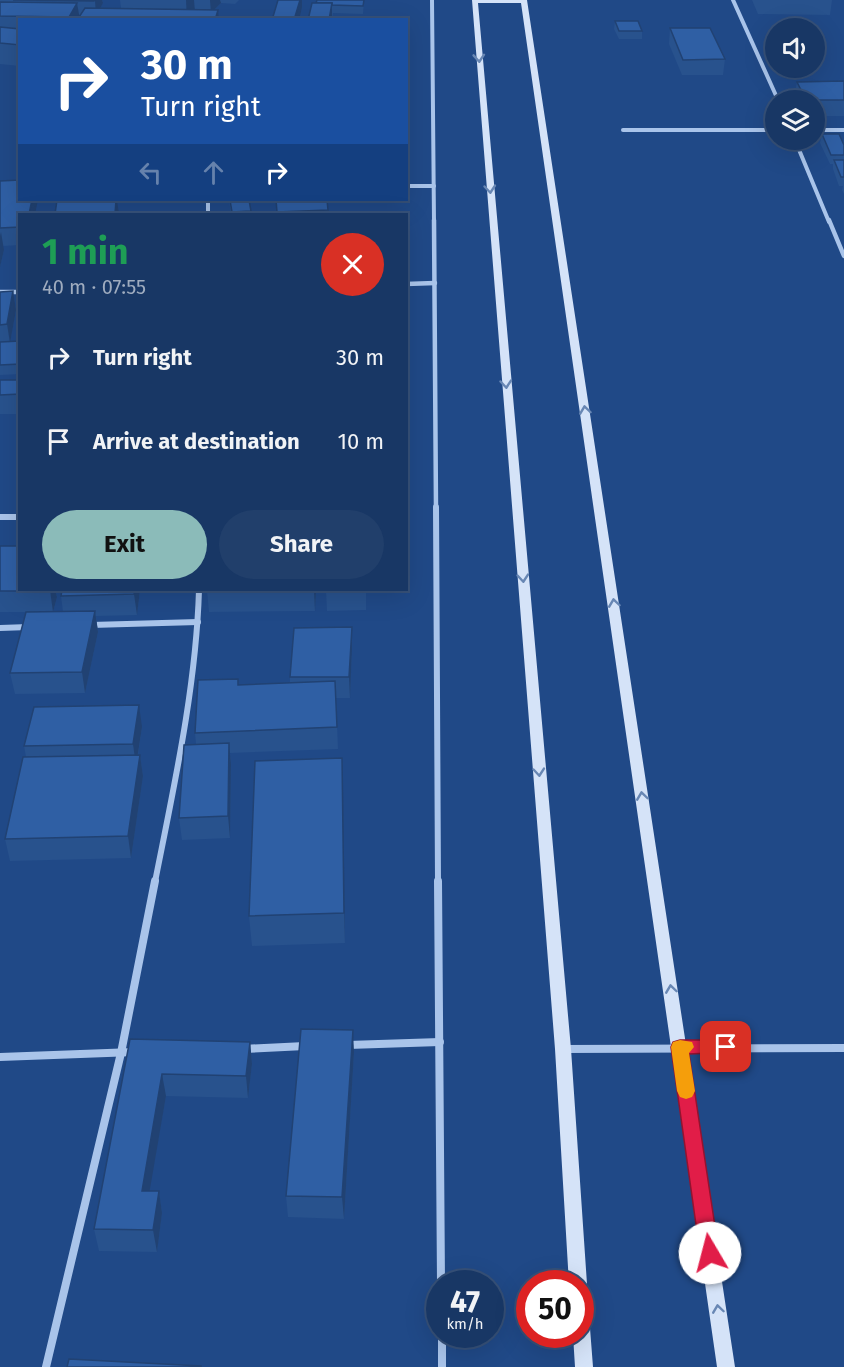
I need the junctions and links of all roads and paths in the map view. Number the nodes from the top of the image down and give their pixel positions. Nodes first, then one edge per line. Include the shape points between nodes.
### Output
1 (432, 0) edge
2 (733, 0) edge
3 (475, 1) edge
4 (524, 1) edge
5 (774, 90) edge
6 (622, 130) dead end
7 (765, 130) edge
8 (825, 130) edge
9 (844, 130) edge
10 (799, 150) edge
11 (408, 186) edge
12 (434, 186) junction
13 (844, 256) edge
14 (435, 283) junction
15 (408, 284) edge
16 (0, 292) edge
17 (18, 292) edge
18 (0, 517) edge
19 (18, 517) edge
20 (199, 591) edge
21 (198, 622) junction
22 (81, 626) edge
23 (35, 627) edge
24 (0, 628) edge
25 (440, 1042) junction
26 (333, 1045) edge
27 (310, 1046) edge
28 (680, 1047) junction
29 (844, 1048) edge
30 (239, 1049) edge
31 (563, 1049) junction
32 (145, 1052) edge
33 (121, 1053) junction
34 (0, 1057) edge
35 (441, 1270) edge
36 (577, 1270) edge
37 (442, 1348) edge
38 (583, 1348) edge
39 (46, 1367) edge
40 (442, 1367) edge
41 (584, 1367) edge
42 (726, 1367) edge

1 - 12 street
2 - 5 street
3 - 4 main road
3 -> 31 main road
28 -> 4 main road
6 - 7 street
8 - 9 street
10 - 13 street
11 - 12 street
12 - 14 street
14 - 15 street
14 - 25 street
16 - 17 street
18 - 19 street
20 - 21 street
21 - 22 street
21 - 33 street via 181,752
23 - 24 street
25 - 26 street
25 - 35 street
27 - 30 street
28 - 29 street
28 - 31 street
42 -> 28 main road
31 - 36 main road
32 - 33 street
33 - 34 street
33 - 39 street
37 - 40 street
38 - 41 main road

